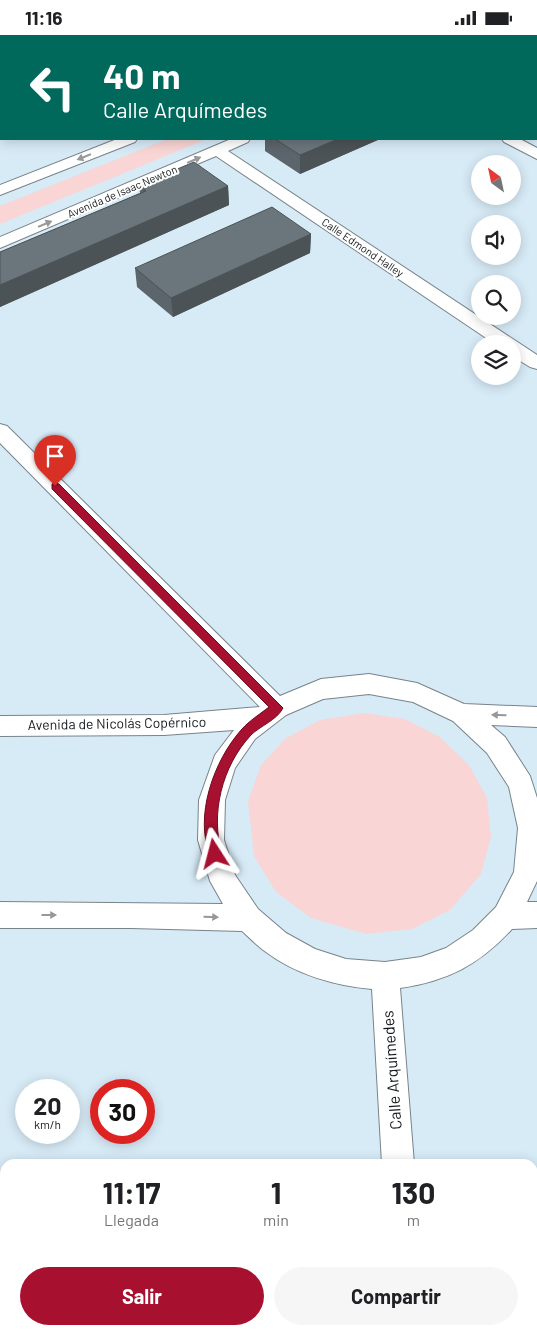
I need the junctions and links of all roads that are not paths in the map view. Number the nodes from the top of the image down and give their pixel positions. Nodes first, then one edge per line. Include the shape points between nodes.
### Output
1 (127, 140) edge
2 (241, 140) edge
3 (511, 140) edge
4 (218, 150) junction
5 (537, 154) edge
6 (0, 190) edge
7 (0, 243) edge
8 (495, 335) edge
9 (521, 353) edge
10 (537, 363) edge
11 (0, 431) edge
12 (270, 712) junction
13 (462, 714) junction
14 (537, 717) edge
15 (0, 726) edge
16 (0, 915) edge
17 (537, 915) edge
18 (506, 916) junction
19 (248, 918) junction
20 (385, 976) junction
21 (398, 1159) edge

1 -> 6 street
2 - 4 street, Avenida de Isaac Newton
3 - 5 street
7 -> 4 street, Avenida de Isaac Newton
4 - 8 street, Calle Edmond Halley
9 - 10 street
11 - 12 street
12 - 13 street via 321,689 369,684 417,693
12 - 15 street, Avenida de Nicolás Copérnico via 164,725
12 - 19 street via 246,732 224,763 212,800 211,840 223,881
14 -> 13 street
13 - 18 street via 496,745 521,784 532,828 527,873
16 -> 19 street
17 - 18 street
18 - 20 street via 483,940 454,959 421,971
19 - 20 street via 276,943 309,961 346,973
20 - 21 street, Calle Arquímedes

